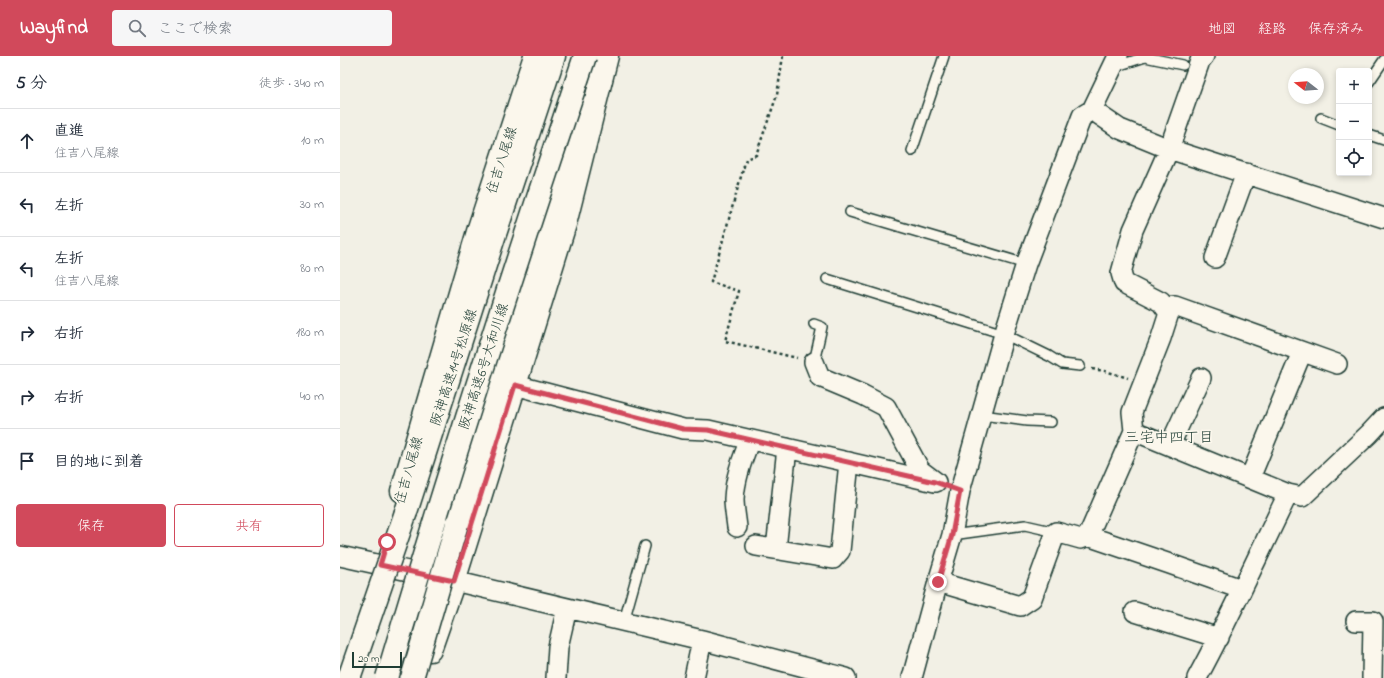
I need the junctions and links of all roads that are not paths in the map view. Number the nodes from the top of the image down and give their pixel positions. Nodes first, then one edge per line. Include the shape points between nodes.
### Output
1 (535, 56) edge
2 (554, 56) edge
3 (585, 56) edge
4 (593, 56) edge
5 (607, 56) edge
6 (944, 56) edge
7 (1204, 56) edge
8 (1384, 60) edge
9 (1115, 62) edge
10 (1183, 65) dead end
11 (1372, 78) edge
12 (1092, 110) junction
13 (1321, 118) dead end
14 (1336, 123) edge
15 (1372, 136) edge
16 (1384, 140) edge
17 (1169, 149) junction
18 (912, 151) dead end
19 (1246, 174) junction
20 (850, 212) dead end
21 (1384, 218) edge
22 (1215, 258) dead end
23 (1026, 264) junction
24 (827, 279) dead end
25 (1165, 307) junction
26 (814, 324) dead end
27 (1004, 334) junction
28 (1302, 352) junction
29 (814, 362) joint
30 (1337, 364) dead end
31 (1080, 366) road end
32 (1201, 378) dead end
33 (515, 385) junction
34 (982, 414) junction
35 (1384, 418) edge
36 (1051, 422) dead end
37 (1134, 431) junction
38 (750, 440) junction
39 (1170, 445) junction
40 (786, 448) junction
41 (849, 462) junction
42 (1250, 478) junction
43 (935, 482) junction
44 (960, 491) junction
45 (1288, 494) junction
46 (406, 512) junction
47 (737, 527) dead end
48 (1056, 532) junction
49 (952, 535) junction
50 (1088, 536) junction
51 (645, 546) dead end
52 (756, 546) dead end
53 (776, 549) junction
54 (340, 556) edge
55 (380, 565) junction
56 (454, 581) junction
57 (938, 582) junction
58 (1241, 589) junction
59 (567, 608) junction
60 (1135, 612) dead end
61 (624, 621) junction
62 (1356, 621) dead end
63 (1378, 632) edge
64 (1219, 638) junction
65 (702, 640) junction
66 (790, 671) edge
67 (348, 678) edge
68 (358, 678) edge
69 (387, 678) edge
70 (412, 678) edge
71 (421, 678) edge
72 (556, 678) edge
73 (694, 678) edge
74 (846, 678) edge
75 (912, 678) edge
76 (1198, 678) edge
77 (1372, 678) edge

1 - 55 main road, 住吉八尾線 via 479,228
2 - 46 main road, 阪神高速14号松原線
3 - 69 main road, 阪神高速6号大和川線, bridge via 517,258 433,522
4 - 70 main road, bridge
5 - 33 main road via 565,224
6 - 18 lane
7 - 17 street
8 - 11 lane
9 - 10 lane via 1145,57
9 - 12 street
12 - 17 street via 1120,129
12 - 23 street via 1082,116
13 - 14 lane
15 - 16 lane
17 - 19 street
17 - 25 street via 1133,230 1122,273 1124,283 1161,302
19 - 21 street
19 - 22 street
20 - 23 lane
23 - 27 street
24 - 27 lane
25 - 28 street via 1175,306
25 - 37 street via 1168,313 1161,338 1132,412
26 - 29 lane via 822,327
27 - 31 lane via 1062,364
27 - 34 street
28 - 30 street
28 - 42 street
29 - 43 street via 820,377 886,407 920,470
32 - 39 street
33 - 38 street via 683,429 708,430
33 - 56 main road
34 - 36 lane
34 - 44 street
35 - 45 street via 1302,497
37 - 39 street
37 - 50 street
38 - 40 street
38 - 47 street via 737,476 734,500
39 - 42 street
40 - 41 street
40 - 53 street
41 - 43 street
41 - 53 street via 840,551 837,555 833,559
42 - 45 street
43 - 44 street
44 - 49 street
45 - 58 street
46 - 67 main road, 阪神高速14号松原線, bridge
46 - 68 main road, bridge
48 - 49 lane via 1025,525
48 - 50 street via 1080,539
48 - 57 street via 1032,598 1020,606
49 - 57 street
50 - 58 street
51 - 61 lane
52 - 53 street
54 - 55 street
55 - 56 street
55 - 67 main road, 住吉八尾線
56 - 59 street
56 - 71 main road
57 - 75 street
58 - 64 street
59 - 61 street
59 - 72 street via 558,647
60 - 64 street
61 - 65 street
62 - 63 street via 1373,621
63 - 77 street
64 - 76 street
65 - 66 street
65 - 73 street
66 - 74 street

